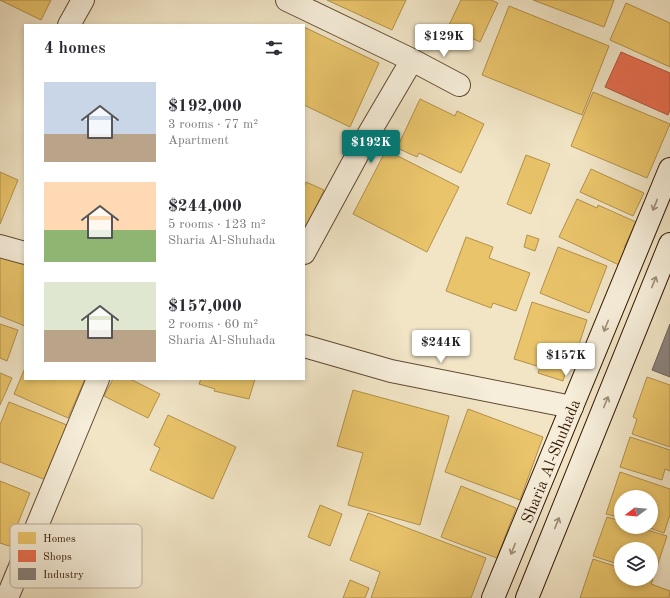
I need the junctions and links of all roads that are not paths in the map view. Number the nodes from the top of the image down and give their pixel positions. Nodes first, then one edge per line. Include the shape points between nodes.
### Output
1 (83, 0) edge
2 (287, 0) edge
3 (70, 24) edge
4 (412, 60) junction
5 (459, 85) dead end
6 (670, 169) edge
7 (670, 244) edge
8 (0, 246) edge
9 (305, 251) edge
10 (24, 253) edge
11 (305, 346) edge
12 (98, 380) edge
13 (572, 407) junction
14 (38, 524) edge
15 (11, 588) edge
16 (7, 598) edge
17 (493, 598) edge
18 (527, 598) edge

1 - 3 street
2 - 4 street
4 - 5 street
4 - 9 street
6 -> 13 street, Sharia Al-Shuhada
18 -> 7 street, Sharia Al-Shuhada
8 - 10 street
11 - 13 street via 391,371
12 - 14 street
13 -> 17 street, Sharia Al-Shuhada
15 - 16 street

